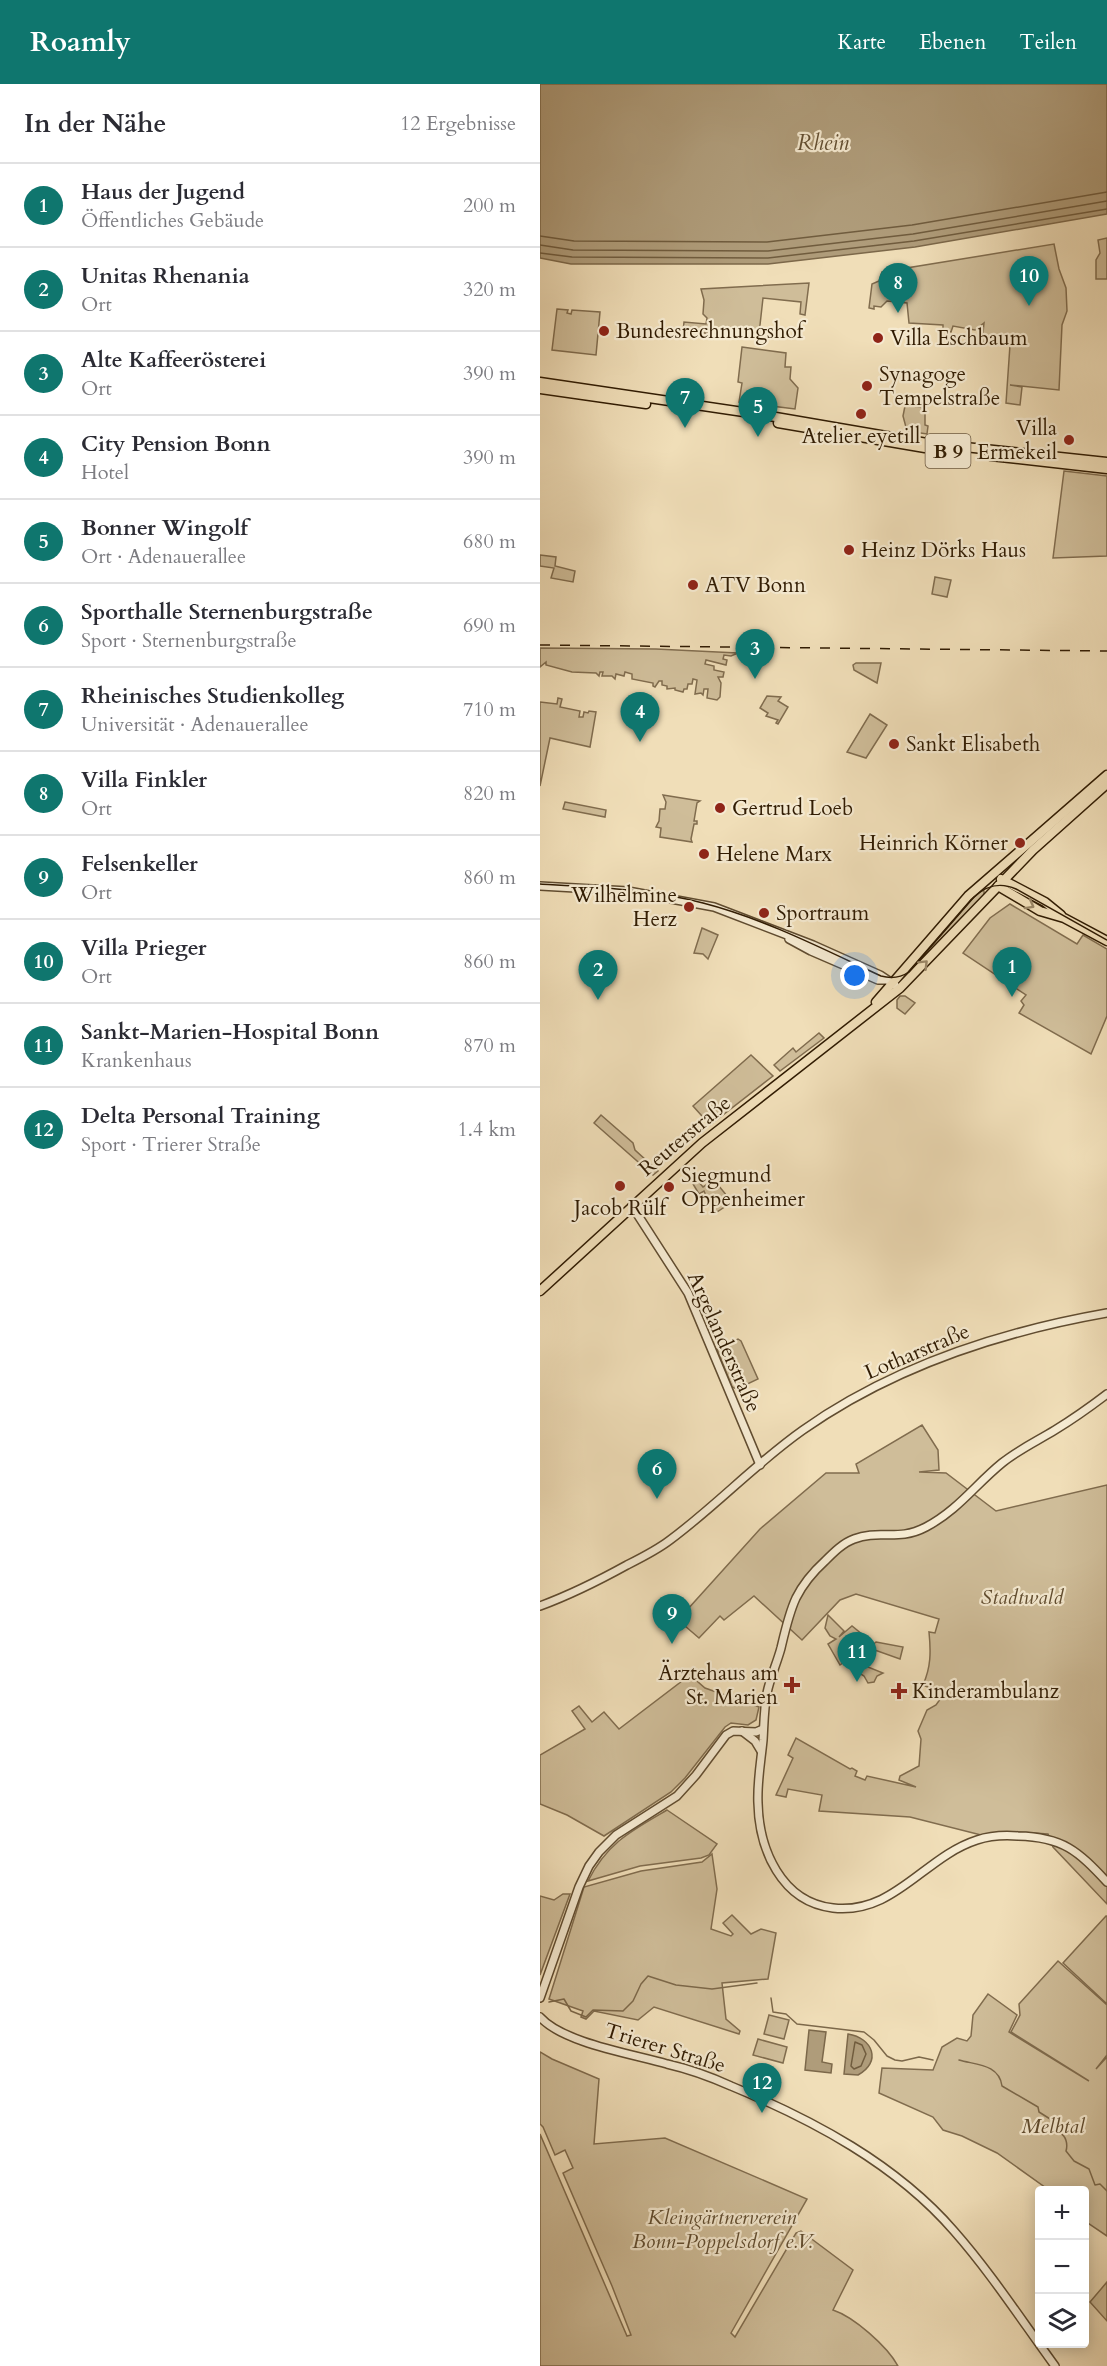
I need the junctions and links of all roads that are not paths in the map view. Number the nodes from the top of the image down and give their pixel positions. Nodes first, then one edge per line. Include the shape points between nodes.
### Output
1 (540, 382) edge
2 (540, 389) edge
3 (1107, 462) edge
4 (1107, 469) edge
5 (1107, 775) edge
6 (1107, 784) edge
7 (1016, 854) junction
8 (989, 876) junction
9 (1001, 881) junction
10 (540, 885) edge
11 (1107, 941) edge
12 (893, 984) junction
13 (632, 1206) junction
14 (540, 1291) edge
15 (1107, 1313) edge
16 (1107, 1394) edge
17 (760, 1465) junction
18 (540, 1606) edge
19 (763, 1729) junction
20 (742, 1731) junction
21 (761, 1751) junction
22 (1107, 1882) edge
23 (540, 1998) edge
24 (540, 2017) edge
25 (1055, 2366) edge

1 - 3 main road, B 9 via 927,443
2 - 4 main road, B 9 via 763,420 885,443
5 - 7 main road, Reuterstraße
6 - 9 main road, Reuterstraße
7 - 8 main road, Reuterstraße
7 - 9 main road
8 - 9 main road
8 - 12 main road, Reuterstraße
9 - 11 main road via 1045,902 1064,918
12 -> 9 main road, Reuterstraße
10 - 12 street via 676,898 728,911
12 - 13 main road, Reuterstraße via 861,1018 702,1143
13 - 14 main road, Reuterstraße
13 - 17 street, Argelanderstraße via 688,1293
15 - 17 street, Lotharstraße via 992,1339 921,1364 822,1418
16 - 19 street via 1011,1457 960,1505 918,1531 853,1539 825,1561 793,1605 767,1692
17 - 18 street, Lotharstraße via 659,1548 585,1588
19 - 20 street
19 - 21 street
20 - 21 street
20 - 23 street via 726,1735 676,1796 616,1835 595,1857 579,1887
21 - 22 street via 758,1803 765,1847 782,1880 809,1901 838,1908 877,1902 898,1892 964,1845 1006,1836 1038,1837 1068,1846
24 - 25 street, Trierer Straße via 580,2040 729,2085 883,2165 941,2217

